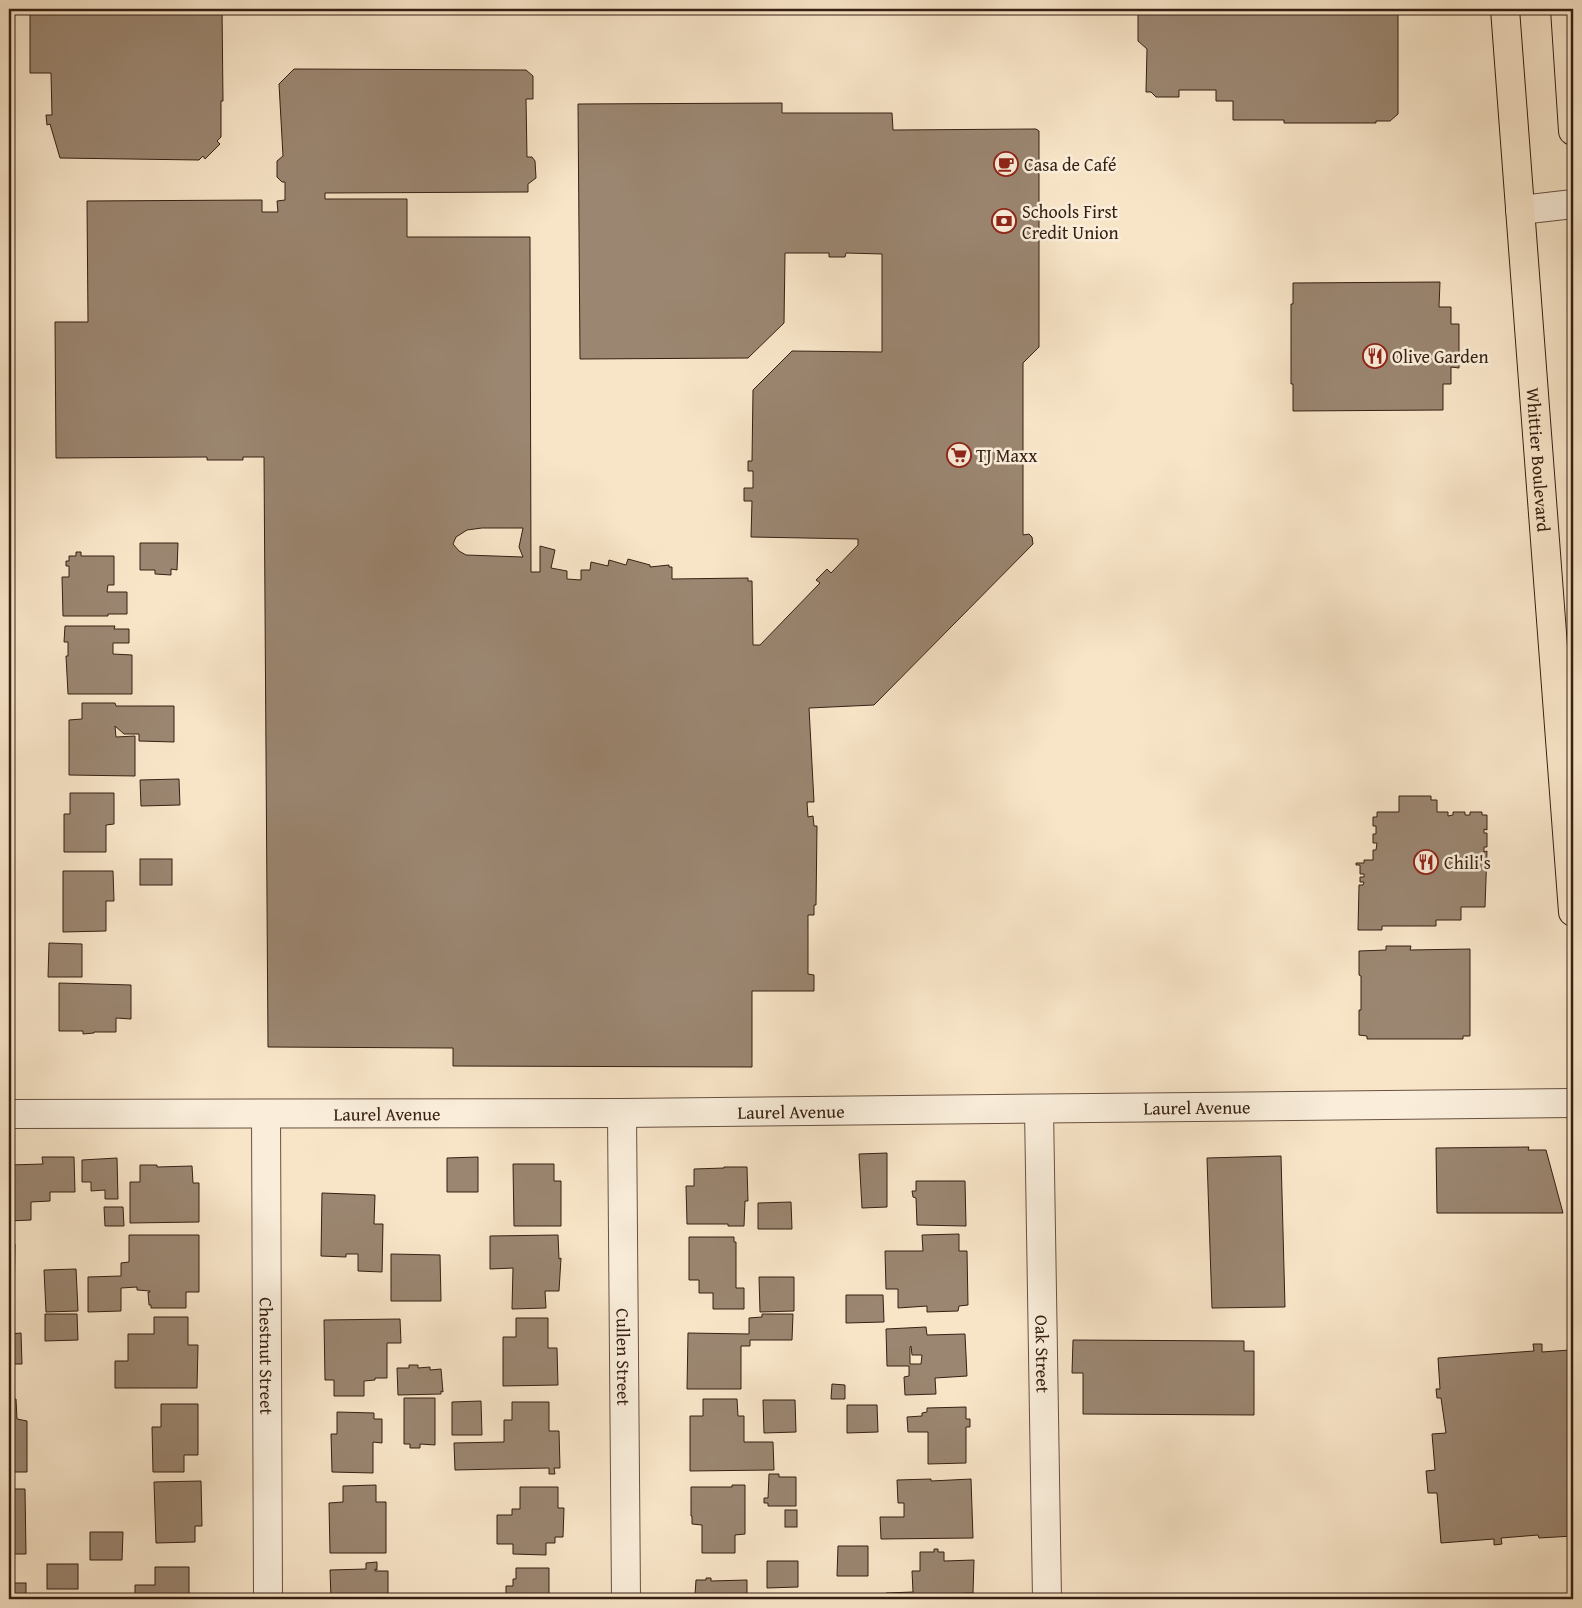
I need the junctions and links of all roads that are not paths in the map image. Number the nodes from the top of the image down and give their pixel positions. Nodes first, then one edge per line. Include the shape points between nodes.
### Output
1 (1505, 9) edge
2 (1565, 9) edge
3 (1573, 131) edge
4 (1573, 204) edge
5 (1520, 210) junction
6 (1573, 912) edge
7 (1573, 1103) edge
8 (1039, 1109) junction
9 (622, 1113) junction
10 (9, 1114) edge
11 (266, 1114) junction
12 (268, 1599) edge
13 (626, 1599) edge
14 (1047, 1599) edge

1 - 5 main road, Whittier Boulevard
2 - 3 main road
4 - 5 street
5 - 6 main road, Whittier Boulevard
7 - 8 street, Laurel Avenue
8 - 9 street, Laurel Avenue
8 - 14 street, Oak Street
9 - 11 street, Laurel Avenue
9 - 13 street, Cullen Street
10 - 11 street, Laurel Avenue
11 - 12 street, Chestnut Street

